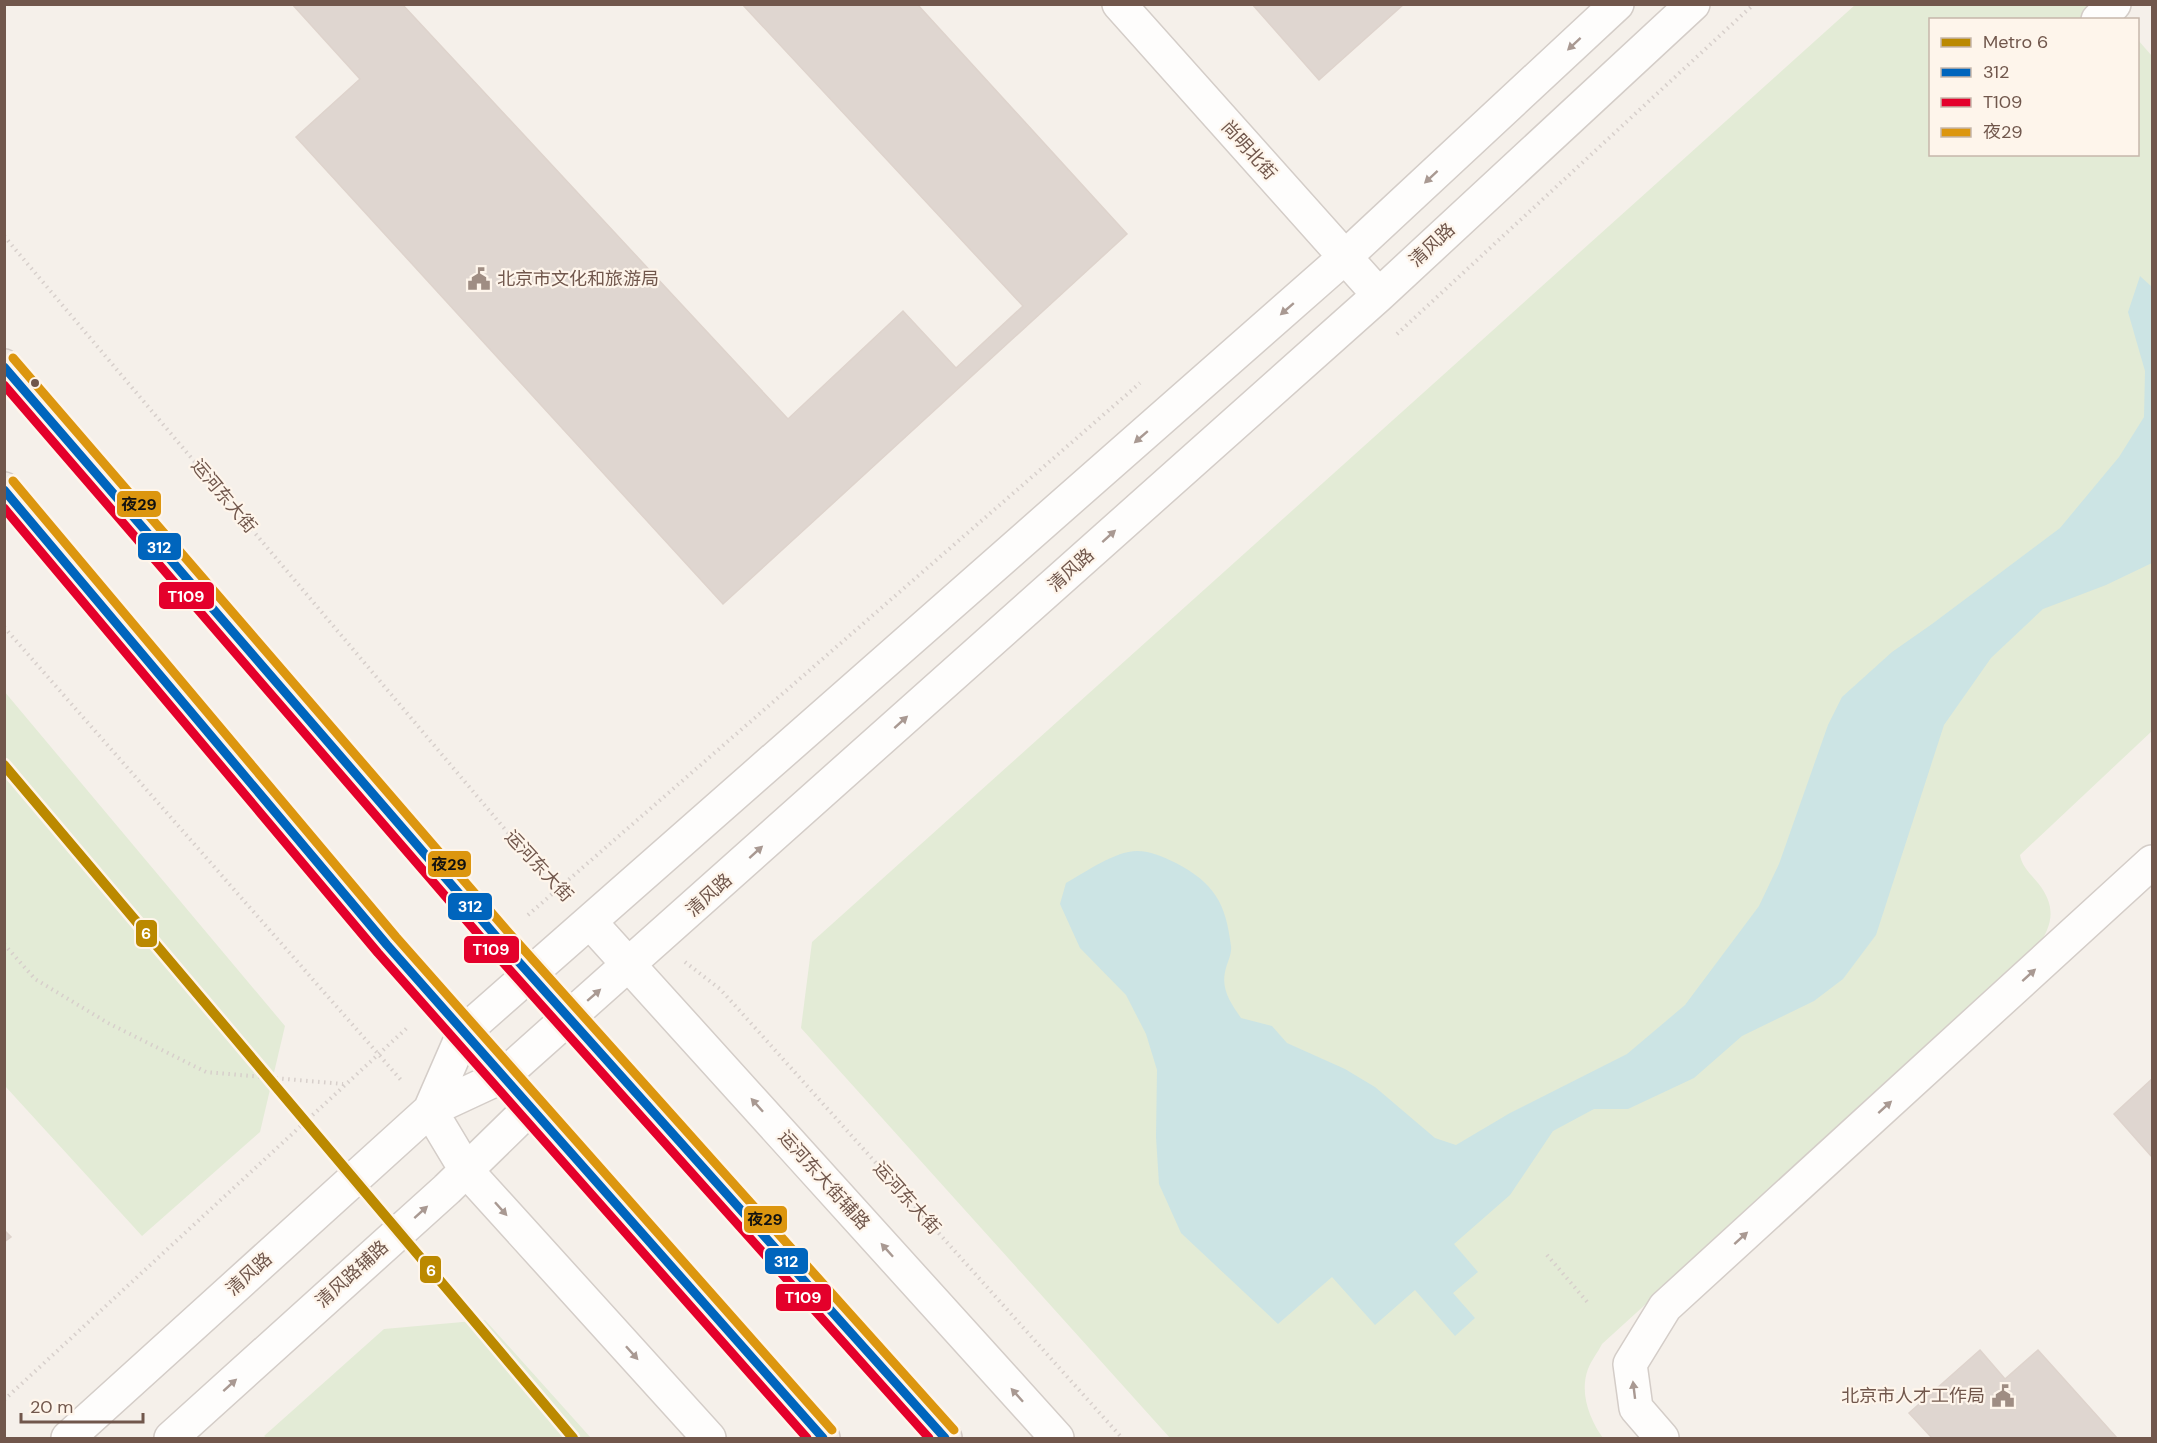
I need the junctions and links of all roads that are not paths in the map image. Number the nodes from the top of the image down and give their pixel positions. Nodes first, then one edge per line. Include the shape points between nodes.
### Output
1 (1119, 4) edge
2 (1617, 4) edge
3 (1693, 4) edge
4 (2114, 4) edge
5 (2100, 18) edge
6 (1345, 257) junction
7 (1379, 295) junction
8 (4, 366) edge
9 (4, 489) edge
10 (2152, 862) edge
11 (590, 922) junction
12 (640, 956) junction
13 (529, 974) junction
14 (569, 1017) junction
15 (464, 1032) junction
16 (503, 1076) junction
17 (531, 1107) junction
18 (430, 1110) junction
19 (465, 1170) junction
20 (68, 1438) edge
21 (171, 1438) edge
22 (709, 1438) edge
23 (823, 1438) edge
24 (945, 1438) edge
25 (1057, 1438) edge
26 (1662, 1438) edge

1 - 6 street, 尚明北街
2 -> 6 street, 清风路
3 - 7 street, 清风路
4 - 5 street
6 - 7 street, 尚明北街
6 -> 11 street, 清风路
12 -> 7 street, 清风路
8 - 13 main road
9 - 15 main road
26 -> 10 street via 1636,1408 1630,1364 1665,1307
11 - 12 street, 运河东大街辅路
11 - 13 street, 清风路
14 -> 12 street, 清风路
25 -> 12 street, 运河东大街辅路
13 - 14 main road
13 - 15 street, 清风路
14 - 16 street, 清风路
14 - 24 main road
15 - 16 main road
15 - 18 street, 清风路
16 - 17 main road
16 - 18 street, 清风路
17 - 19 street, 清风路辅路
17 - 23 main road
18 - 19 street
18 - 20 street, 清风路
21 -> 19 street, 清风路辅路
19 -> 22 street

